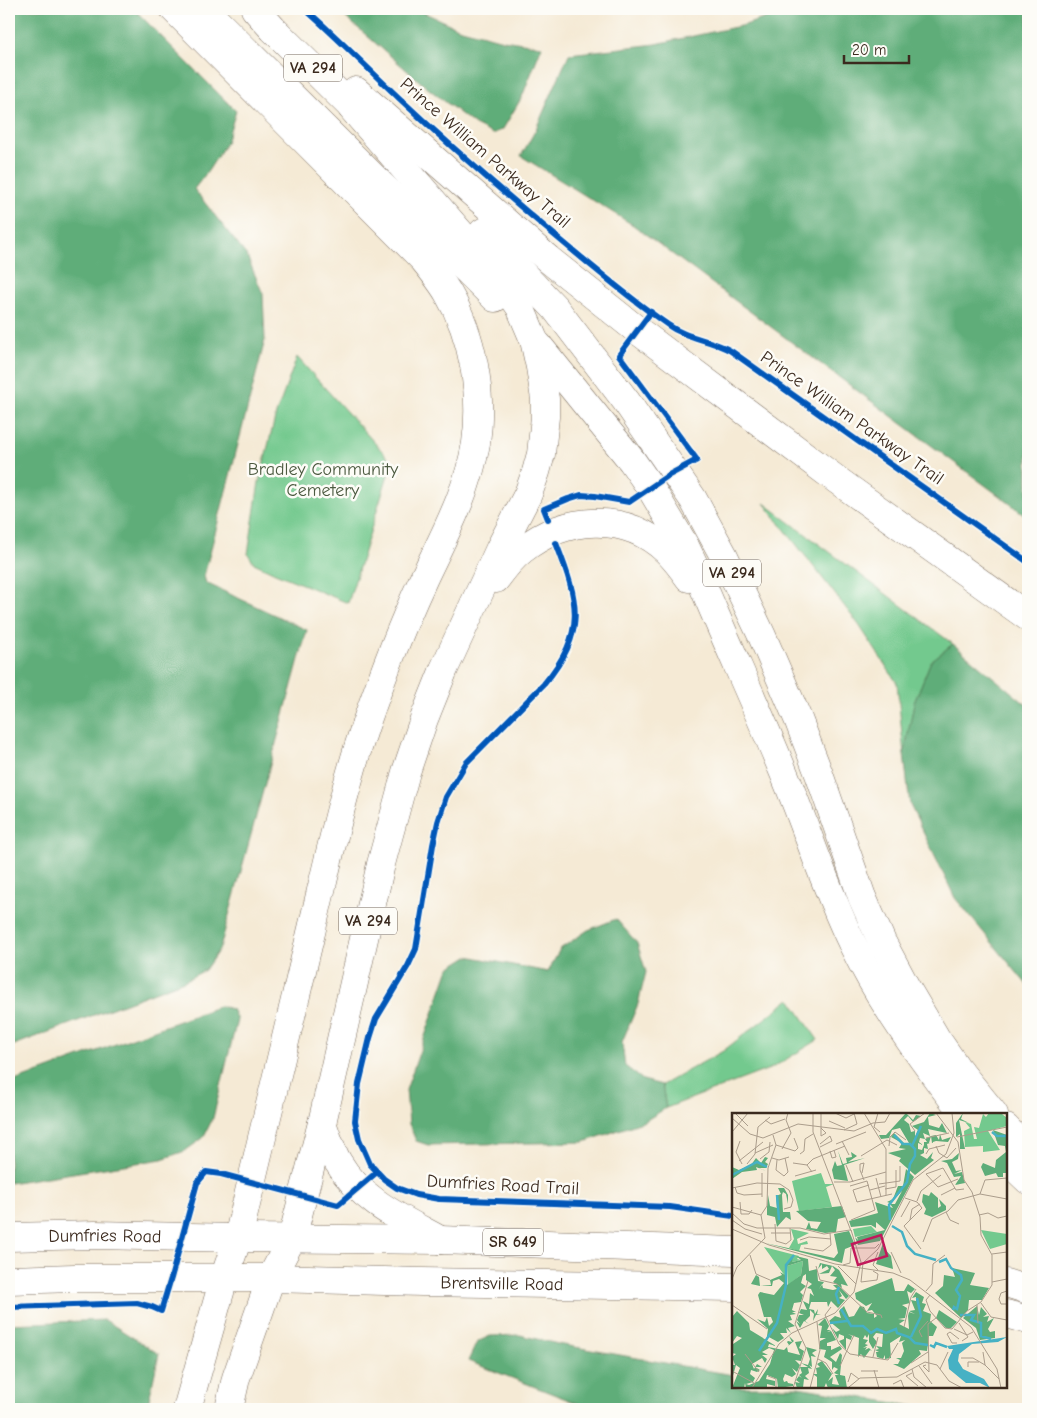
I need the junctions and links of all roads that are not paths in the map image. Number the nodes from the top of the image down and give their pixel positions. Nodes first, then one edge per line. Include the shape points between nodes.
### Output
1 (174, 9) edge
2 (204, 9) edge
3 (255, 9) edge
4 (273, 29) junction
5 (352, 108) junction
6 (534, 340) junction
7 (470, 612) junction
8 (715, 613) junction
9 (1028, 617) edge
10 (963, 1113) edge
11 (993, 1113) edge
12 (322, 1123) junction
13 (1007, 1129) edge
14 (1028, 1152) edge
15 (1007, 1160) edge
16 (1028, 1180) edge
17 (9, 1237) edge
18 (238, 1238) junction
19 (292, 1238) junction
20 (440, 1240) junction
21 (732, 1251) edge
22 (224, 1278) junction
23 (271, 1278) junction
24 (9, 1280) edge
25 (1007, 1283) edge
26 (732, 1287) edge
27 (1028, 1290) edge
28 (1007, 1314) edge
29 (1028, 1320) edge
30 (188, 1409) edge
31 (229, 1409) edge

1 - 18 main road, VA 294 via 438,277 468,339 478,412 476,442 462,494 399,633 349,777
2 - 6 main road
3 - 4 main road, VA 294
4 - 5 main road, VA 294
4 - 9 main road via 335,72 548,260 637,330 837,480
5 - 6 main road, VA 294 via 502,281 520,307
5 - 11 main road, VA 294 via 482,232 555,308 626,401 693,499 724,556 798,719 862,897 882,942 936,1038
6 - 7 main road, VA 294 via 545,399 541,454 528,494
6 - 8 main road via 650,487 685,546
7 - 8 main road via 520,551 552,531 598,522 636,531 665,549
7 - 12 main road, VA 294 via 424,719 406,772 381,864
8 - 10 main road via 852,943 904,1034
12 - 19 main road, VA 294
12 - 20 main road via 337,1160 358,1188 385,1210
13 - 14 main road
15 - 16 main road
17 - 18 main road, Dumfries Road
18 - 19 main road, Dumfries Road
18 - 22 main road, VA 294
19 - 20 main road, SR 649
19 - 23 main road, VA 294
20 - 21 main road, SR 649
22 - 23 main road
22 - 24 main road
22 - 30 main road
23 - 26 main road, Brentsville Road
23 - 31 main road via 236,1378
25 - 27 main road
28 - 29 main road

